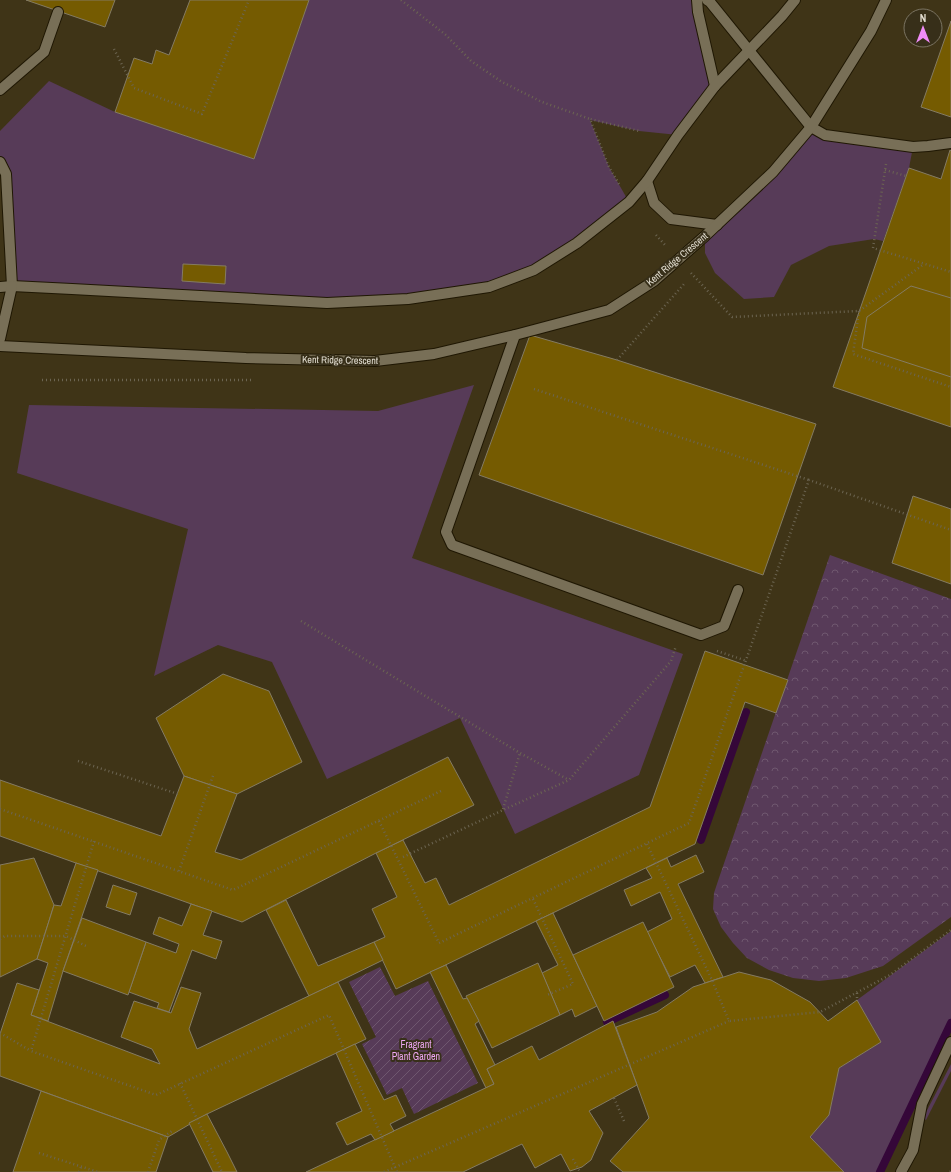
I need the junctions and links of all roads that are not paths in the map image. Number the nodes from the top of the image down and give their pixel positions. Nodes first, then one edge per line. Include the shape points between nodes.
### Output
1 (697, 0) edge
2 (707, 0) edge
3 (794, 0) edge
4 (886, 0) edge
5 (58, 12) dead end
6 (750, 51) junction
7 (715, 86) junction
8 (0, 90) edge
9 (811, 126) junction
10 (951, 143) edge
11 (0, 162) edge
12 (647, 181) junction
13 (717, 225) junction
14 (12, 286) junction
15 (0, 287) edge
16 (514, 336) junction
17 (0, 339) edge
18 (0, 346) edge
19 (738, 590) dead end
20 (951, 1042) edge
21 (901, 1172) edge

1 - 7 street
2 - 6 street
3 - 6 street
4 - 9 street, Kent Ridge Crescent via 871,31
5 - 8 street via 44,52
6 - 7 street
6 - 9 street
7 - 12 street
9 - 10 street via 824,134 913,147
9 - 13 street, Kent Ridge Crescent via 773,172
11 - 14 street via 6,174
12 - 13 street, Kent Ridge Crescent via 654,203 671,219
12 - 14 street via 629,202 577,243 534,270 490,287 408,299 327,303
13 - 16 street, Kent Ridge Crescent via 654,281 609,310
14 - 15 street
14 - 17 street
16 - 18 street, Kent Ridge Crescent via 434,354 375,361 238,358
16 - 19 street via 446,532 452,545 701,635 724,626
20 - 21 street via 922,1104 913,1150

